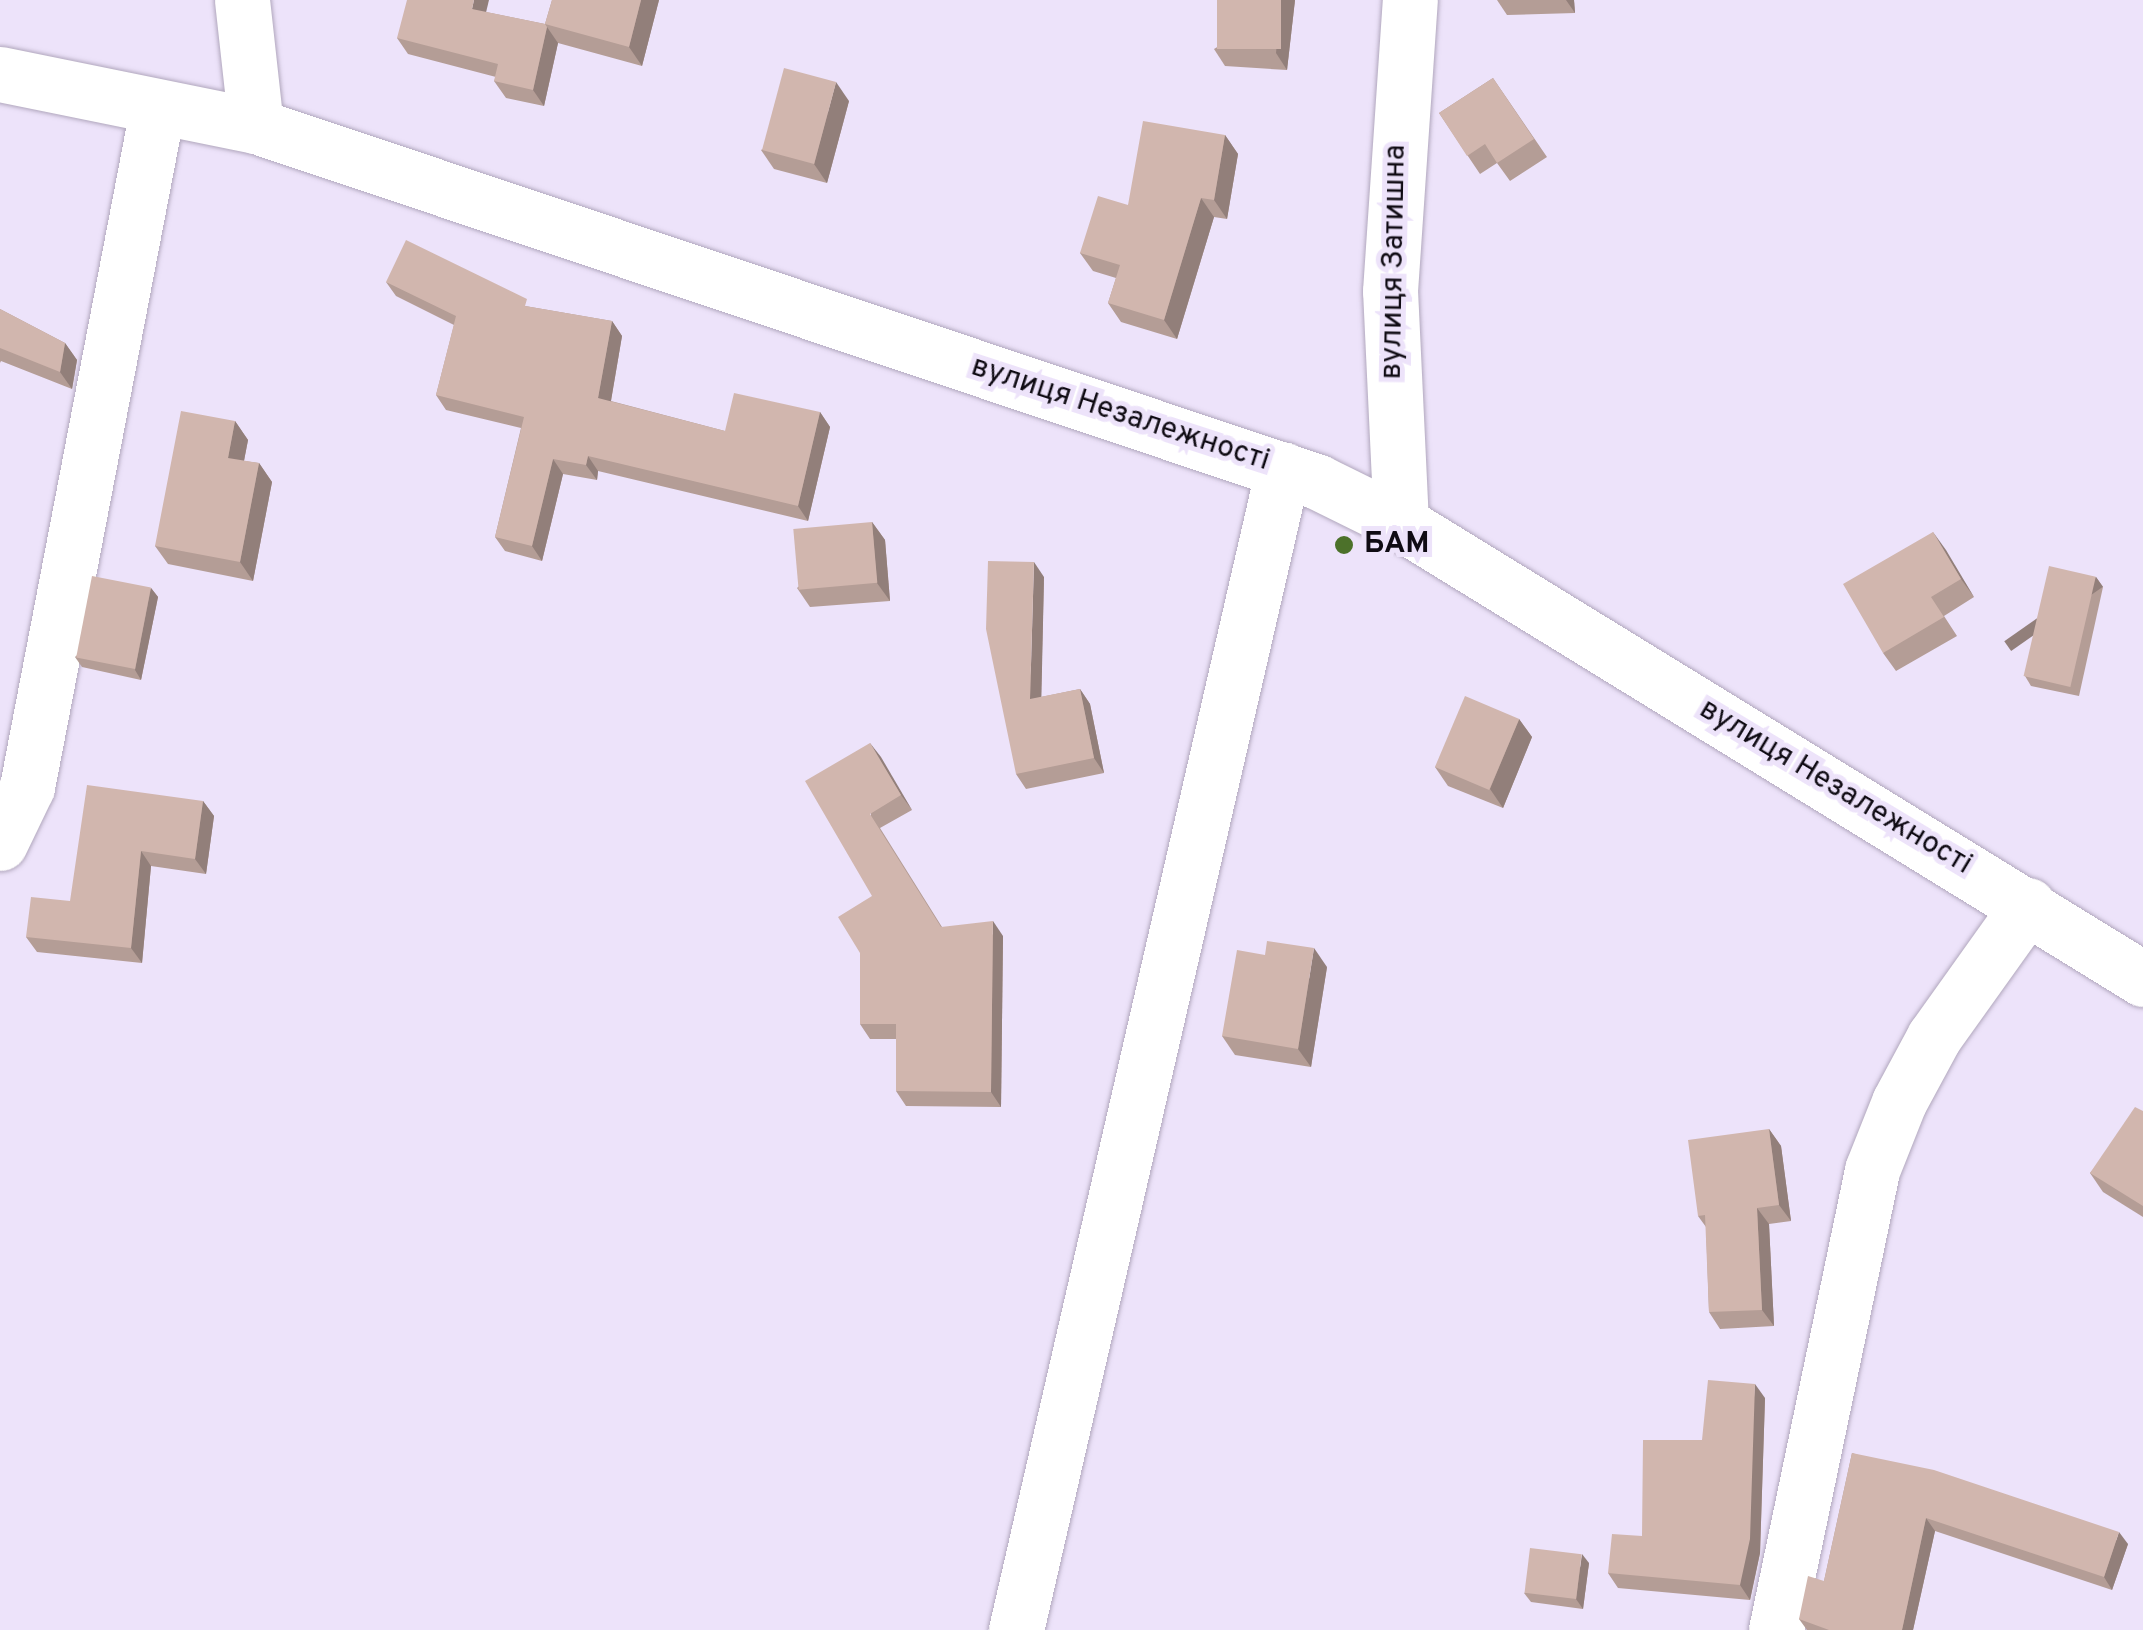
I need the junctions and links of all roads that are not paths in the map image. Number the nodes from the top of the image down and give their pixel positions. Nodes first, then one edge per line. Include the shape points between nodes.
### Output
1 (242, 0) edge
2 (1410, 0) edge
3 (0, 74) edge
4 (157, 110) junction
5 (256, 126) junction
6 (1282, 469) junction
7 (1401, 524) junction
8 (0, 843) edge
9 (2028, 905) junction
10 (2143, 979) edge
11 (1016, 1630) edge
12 (1776, 1630) edge

1 - 5 street
2 - 7 street, вулиця Затишна via 1390,273
3 - 4 street, вулиця Незалежності
4 - 5 street, вулиця Незалежності
4 - 8 street via 26,787
5 - 6 street, вулиця Незалежності
6 - 7 street, вулиця Незалежності
6 - 11 street
7 - 9 street, вулиця Незалежності
9 - 10 street, вулиця Незалежності
9 - 12 street via 1934,1037 1898,1102 1872,1170

